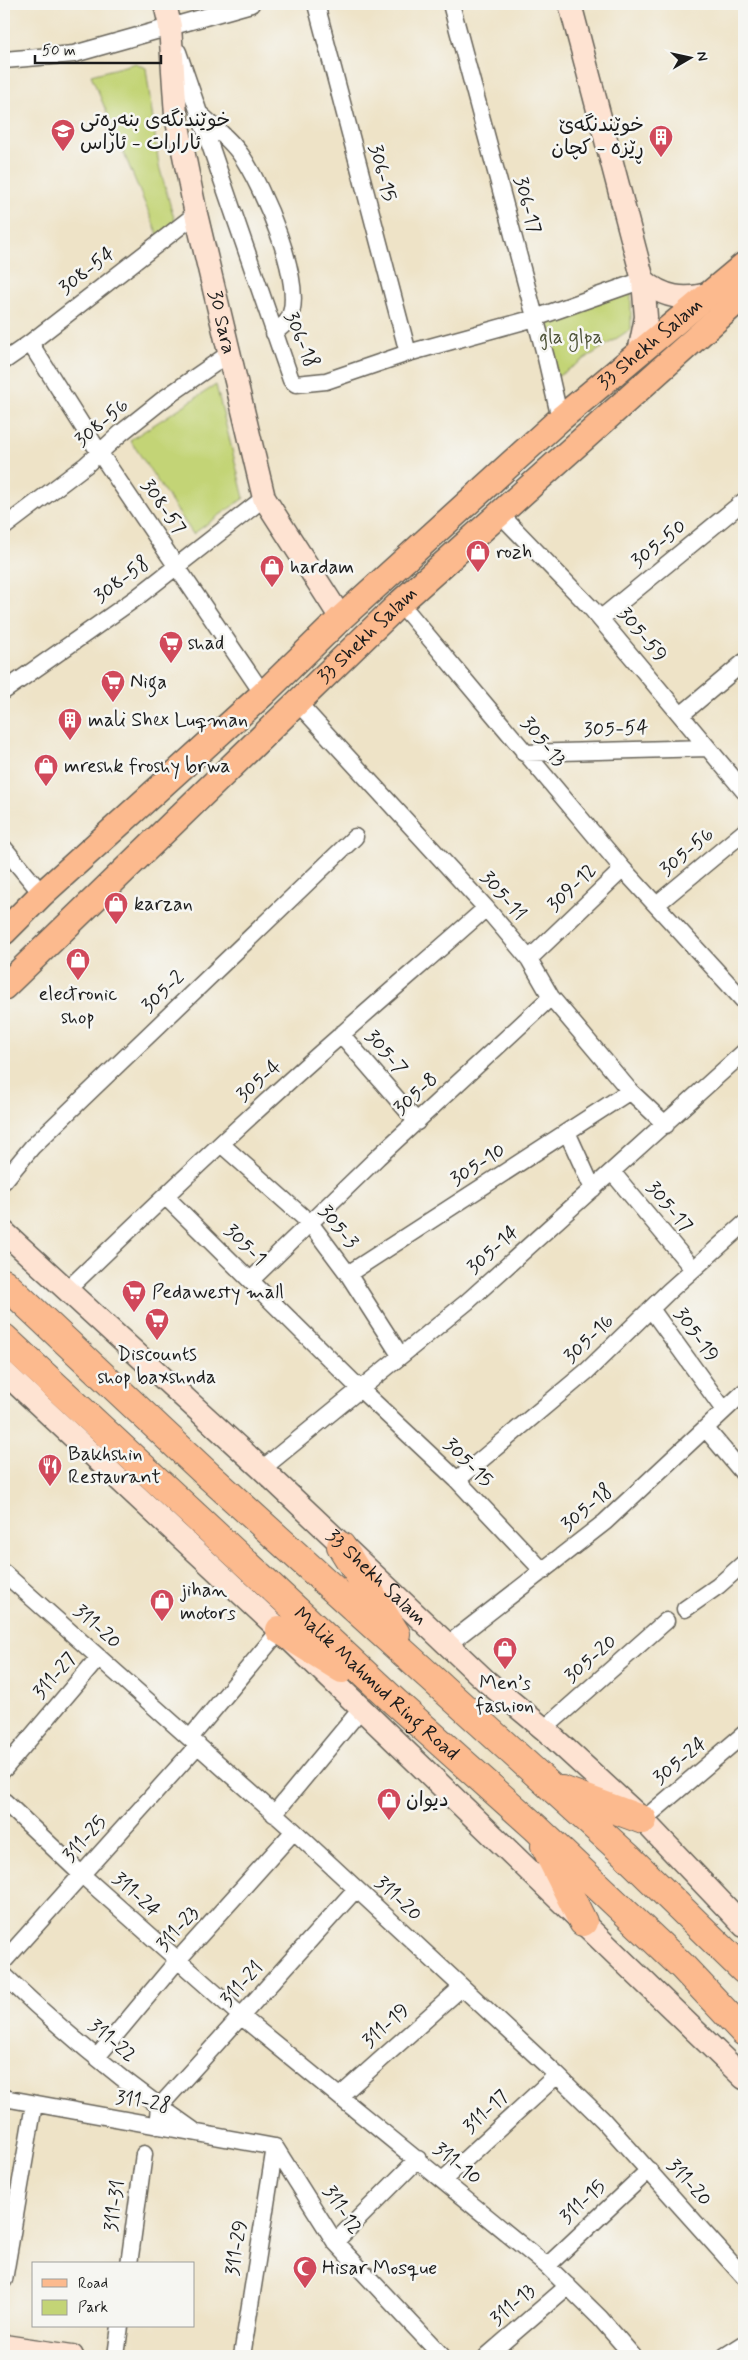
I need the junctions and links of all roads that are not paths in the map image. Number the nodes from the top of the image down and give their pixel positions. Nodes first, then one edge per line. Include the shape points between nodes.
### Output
1 (165, 4) edge
2 (251, 4) edge
3 (316, 4) edge
4 (451, 4) edge
5 (570, 4) edge
6 (170, 26) junction
7 (4, 60) edge
8 (197, 112) junction
9 (196, 214) junction
10 (744, 265) edge
11 (642, 280) junction
12 (711, 293) junction
13 (744, 296) edge
14 (536, 318) junction
15 (274, 333) junction
16 (30, 343) junction
17 (230, 353) junction
18 (408, 353) junction
19 (639, 353) junction
20 (4, 361) edge
21 (568, 412) junction
22 (596, 427) junction
23 (541, 436) junction
24 (99, 452) junction
25 (558, 460) junction
26 (264, 498) junction
27 (744, 502) edge
28 (499, 513) junction
29 (4, 527) edge
30 (177, 565) junction
31 (400, 603) junction
32 (340, 618) junction
33 (600, 619) junction
34 (744, 662) edge
35 (4, 692) edge
36 (263, 694) junction
37 (298, 703) junction
38 (681, 715) junction
39 (708, 748) junction
40 (524, 753) junction
41 (744, 791) edge
42 (744, 832) edge
43 (355, 837) dead end
44 (4, 848) edge
45 (623, 870) junction
46 (42, 894) junction
47 (657, 904) junction
48 (486, 908) junction
49 (4, 932) edge
50 (529, 959) junction
51 (4, 987) edge
52 (551, 997) junction
53 (744, 1000) edge
54 (341, 1034) junction
55 (744, 1052) edge
56 (630, 1091) junction
57 (417, 1122) junction
58 (666, 1125) junction
59 (567, 1132) junction
60 (221, 1144) junction
61 (612, 1172) junction
62 (4, 1181) edge
63 (593, 1189) junction
64 (165, 1196) junction
65 (310, 1223) junction
66 (744, 1224) edge
67 (4, 1232) edge
68 (694, 1269) junction
69 (348, 1274) junction
70 (251, 1280) junction
71 (4, 1283) edge
72 (66, 1291) junction
73 (651, 1308) junction
74 (4, 1338) edge
75 (400, 1355) junction
76 (4, 1372) edge
77 (359, 1388) junction
78 (744, 1392) edge
79 (724, 1410) junction
80 (706, 1429) junction
81 (262, 1469) junction
82 (744, 1474) edge
83 (457, 1480) junction
84 (341, 1546) junction
85 (744, 1563) edge
86 (543, 1572) junction
87 (4, 1573) edge
88 (685, 1609) dead end
89 (666, 1620) dead end
90 (280, 1630) junction
91 (447, 1645) junction
92 (99, 1658) junction
93 (414, 1662) junction
94 (394, 1701) junction
95 (361, 1709) junction
96 (544, 1729) junction
97 (744, 1735) edge
98 (194, 1742) junction
99 (4, 1768) edge
100 (547, 1784) junction
101 (4, 1801) edge
102 (274, 1814) junction
103 (643, 1820) junction
104 (535, 1827) junction
105 (294, 1831) junction
106 (82, 1875) junction
107 (356, 1889) junction
108 (583, 1922) junction
109 (744, 1926) edge
110 (4, 1961) edge
111 (178, 1961) junction
112 (744, 1970) edge
113 (4, 1974) edge
114 (461, 1988) junction
115 (242, 2017) junction
116 (744, 2032) edge
117 (97, 2057) junction
118 (557, 2074) junction
119 (744, 2078) edge
120 (340, 2096) junction
121 (4, 2098) edge
122 (34, 2104) junction
123 (159, 2107) junction
124 (157, 2126) junction
125 (198, 2133) junction
126 (275, 2147) junction
127 (144, 2154) dead end
128 (418, 2160) junction
129 (649, 2170) junction
130 (443, 2180) junction
131 (335, 2242) junction
132 (129, 2262) edge
133 (547, 2266) junction
134 (744, 2277) edge
135 (4, 2280) edge
136 (568, 2286) junction
137 (120, 2328) edge
138 (744, 2344) edge
139 (4, 2346) edge
140 (72, 2356) edge
141 (116, 2356) edge
142 (242, 2356) edge
143 (442, 2356) edge
144 (487, 2356) edge
145 (633, 2356) edge
146 (725, 2356) edge

1 - 6 main road, 30 Sara
2 - 6 street
3 - 18 street, 306-15
4 - 14 street, 306-17
5 - 11 main road
6 - 7 street via 74,54
6 - 8 street, 306-18
6 - 9 main road, 30 Sara via 176,116
8 - 15 street, 306-18 via 229,196
8 - 15 street via 241,155 285,247 292,307 288,320
9 - 16 street, 308-54
9 - 17 main road, 30 Sara
10 - 12 main road, 33 Shekh Salam
11 - 12 main road via 652,288 675,297 693,298
11 - 14 street, 306-18
11 - 19 main road via 646,317
12 - 19 main road, 33 Shekh Salam
13 - 22 main road, 33 Shekh Salam
14 - 18 street, 306-18
14 - 21 street, 306-17
15 - 18 street, 306-18 via 291,380 296,384 326,381
16 - 20 street, 308-54
16 - 24 street, 308-57
17 - 24 street, 308-56 via 165,398
17 - 26 main road, 30 Sara
19 - 21 main road, 33 Shekh Salam
21 - 22 main road via 575,411 580,422
21 - 23 main road, 33 Shekh Salam
22 - 25 main road, 33 Shekh Salam
23 - 25 main road via 556,444
23 - 32 main road, 33 Shekh Salam
24 - 29 street, 308-56
24 - 30 street, 308-57
25 - 28 main road, 33 Shekh Salam
26 - 30 street, 308-58
26 - 32 main road, 30 Sara
27 - 33 street, 305-50
28 - 31 main road, 33 Shekh Salam
28 - 33 street, 305-59
30 - 35 street, 308-58
30 - 36 street, 308-57
31 - 37 main road, 33 Shekh Salam
31 - 40 street, 305-13
32 - 36 main road, 33 Shekh Salam
33 - 38 street, 305-59
34 - 38 street
36 - 46 main road, 33 Shekh Salam
37 - 48 street, 305-11
37 - 51 main road, 33 Shekh Salam
38 - 39 street, 305-59
39 - 40 street, 305-54
39 - 41 street, 305-59
40 - 45 street, 305-13
42 - 47 street, 305-56
43 - 62 street, 305-2 via 32,1147
44 - 46 street
45 - 47 street, 305-13
45 - 50 street, 309-12
46 - 49 main road, 33 Shekh Salam
47 - 53 street, 305-13
48 - 50 street, 305-11
48 - 54 street, 305-4
50 - 52 street, 305-11
52 - 56 street, 305-11
52 - 57 street, 305-8
54 - 57 street, 305-7
54 - 60 street, 305-4
55 - 58 street, 305-14
56 - 58 street, 305-11
56 - 59 street, 305-10
57 - 65 street, 305-8
58 - 61 street, 305-14
59 - 63 street
59 - 69 street, 305-10
60 - 64 street, 305-4
60 - 65 street, 305-3
61 - 63 street, 305-14
61 - 68 street, 305-17
63 - 75 street, 305-14 via 467,1302
64 - 70 street, 305-1
64 - 72 street, 305-4
65 - 69 street, 305-3
65 - 70 street, 305-8
66 - 68 street, 305-16
67 - 72 main road, 33 Shekh Salam
68 - 73 street, 305-16
69 - 75 street, 305-3
70 - 77 street, 305-1
71 - 93 highway, Malik Mahmud Ring Road via 208,1475
72 - 81 main road, 33 Shekh Salam
73 - 79 street, 305-19
73 - 83 street, 305-16 via 587,1371
74 - 94 highway, Malik Mahmud Ring Road
75 - 77 street, 305-14
76 - 90 main road
77 - 81 street, 305-14
77 - 83 street, 305-15
78 - 79 street, 305-18
79 - 80 street, 305-18
80 - 82 street
80 - 86 street, 305-18 via 605,1522
81 - 84 main road, 33 Shekh Salam
83 - 86 street, 305-15
84 - 91 main road, 33 Shekh Salam
84 - 93 highway
85 - 88 street
86 - 91 street, 305-18
87 - 92 street, 311-20
89 - 96 street, 305-20
90 - 94 highway
90 - 95 main road
90 - 98 street, 311-25
91 - 96 main road, 33 Shekh Salam
92 - 98 street, 311-20
92 - 99 street, 311-27
93 - 100 highway, Malik Mahmud Ring Road
94 - 104 highway, Malik Mahmud Ring Road
95 - 102 street
95 - 108 main road
96 - 103 main road, 33 Shekh Salam
97 - 103 street, 305-24
98 - 102 street, 311-20
98 - 106 street, 311-25
100 - 103 highway
100 - 112 highway, Malik Mahmud Ring Road via 626,1855
101 - 106 street, 311-24
102 - 105 street, 311-20
103 - 109 main road, 33 Shekh Salam
104 - 108 highway
104 - 116 highway, Malik Mahmud Ring Road via 682,1966
105 - 107 street, 311-20
105 - 111 street, 311-23
106 - 110 street, 311-25
106 - 111 street, 311-24
107 - 114 street, 311-20
107 - 115 street, 311-21
108 - 119 main road
111 - 115 street, 311-24
111 - 117 street, 311-23
113 - 117 street, 311-22
114 - 118 street, 311-20
114 - 120 street, 311-19
115 - 120 street, 311-10
115 - 123 street, 311-21
117 - 123 street, 311-22
118 - 129 street, 311-20
118 - 130 street, 311-17
120 - 128 street, 311-10
121 - 122 street, 311-28
122 - 124 street, 311-28
122 - 135 street
123 - 124 street
123 - 125 street, 311-22
124 - 125 street, 311-28
125 - 126 street, 311-28
126 - 131 street, 311-12
126 - 142 street, 311-29
127 - 132 street, 311-31
128 - 130 street, 311-10
128 - 131 street
129 - 133 street, 311-15
129 - 134 street, 311-20
130 - 133 street, 311-10
131 - 143 street, 311-12
133 - 136 street, 311-10
136 - 144 street, 311-13
136 - 145 street, 311-10
137 - 141 street
138 - 146 street
139 - 140 main road

